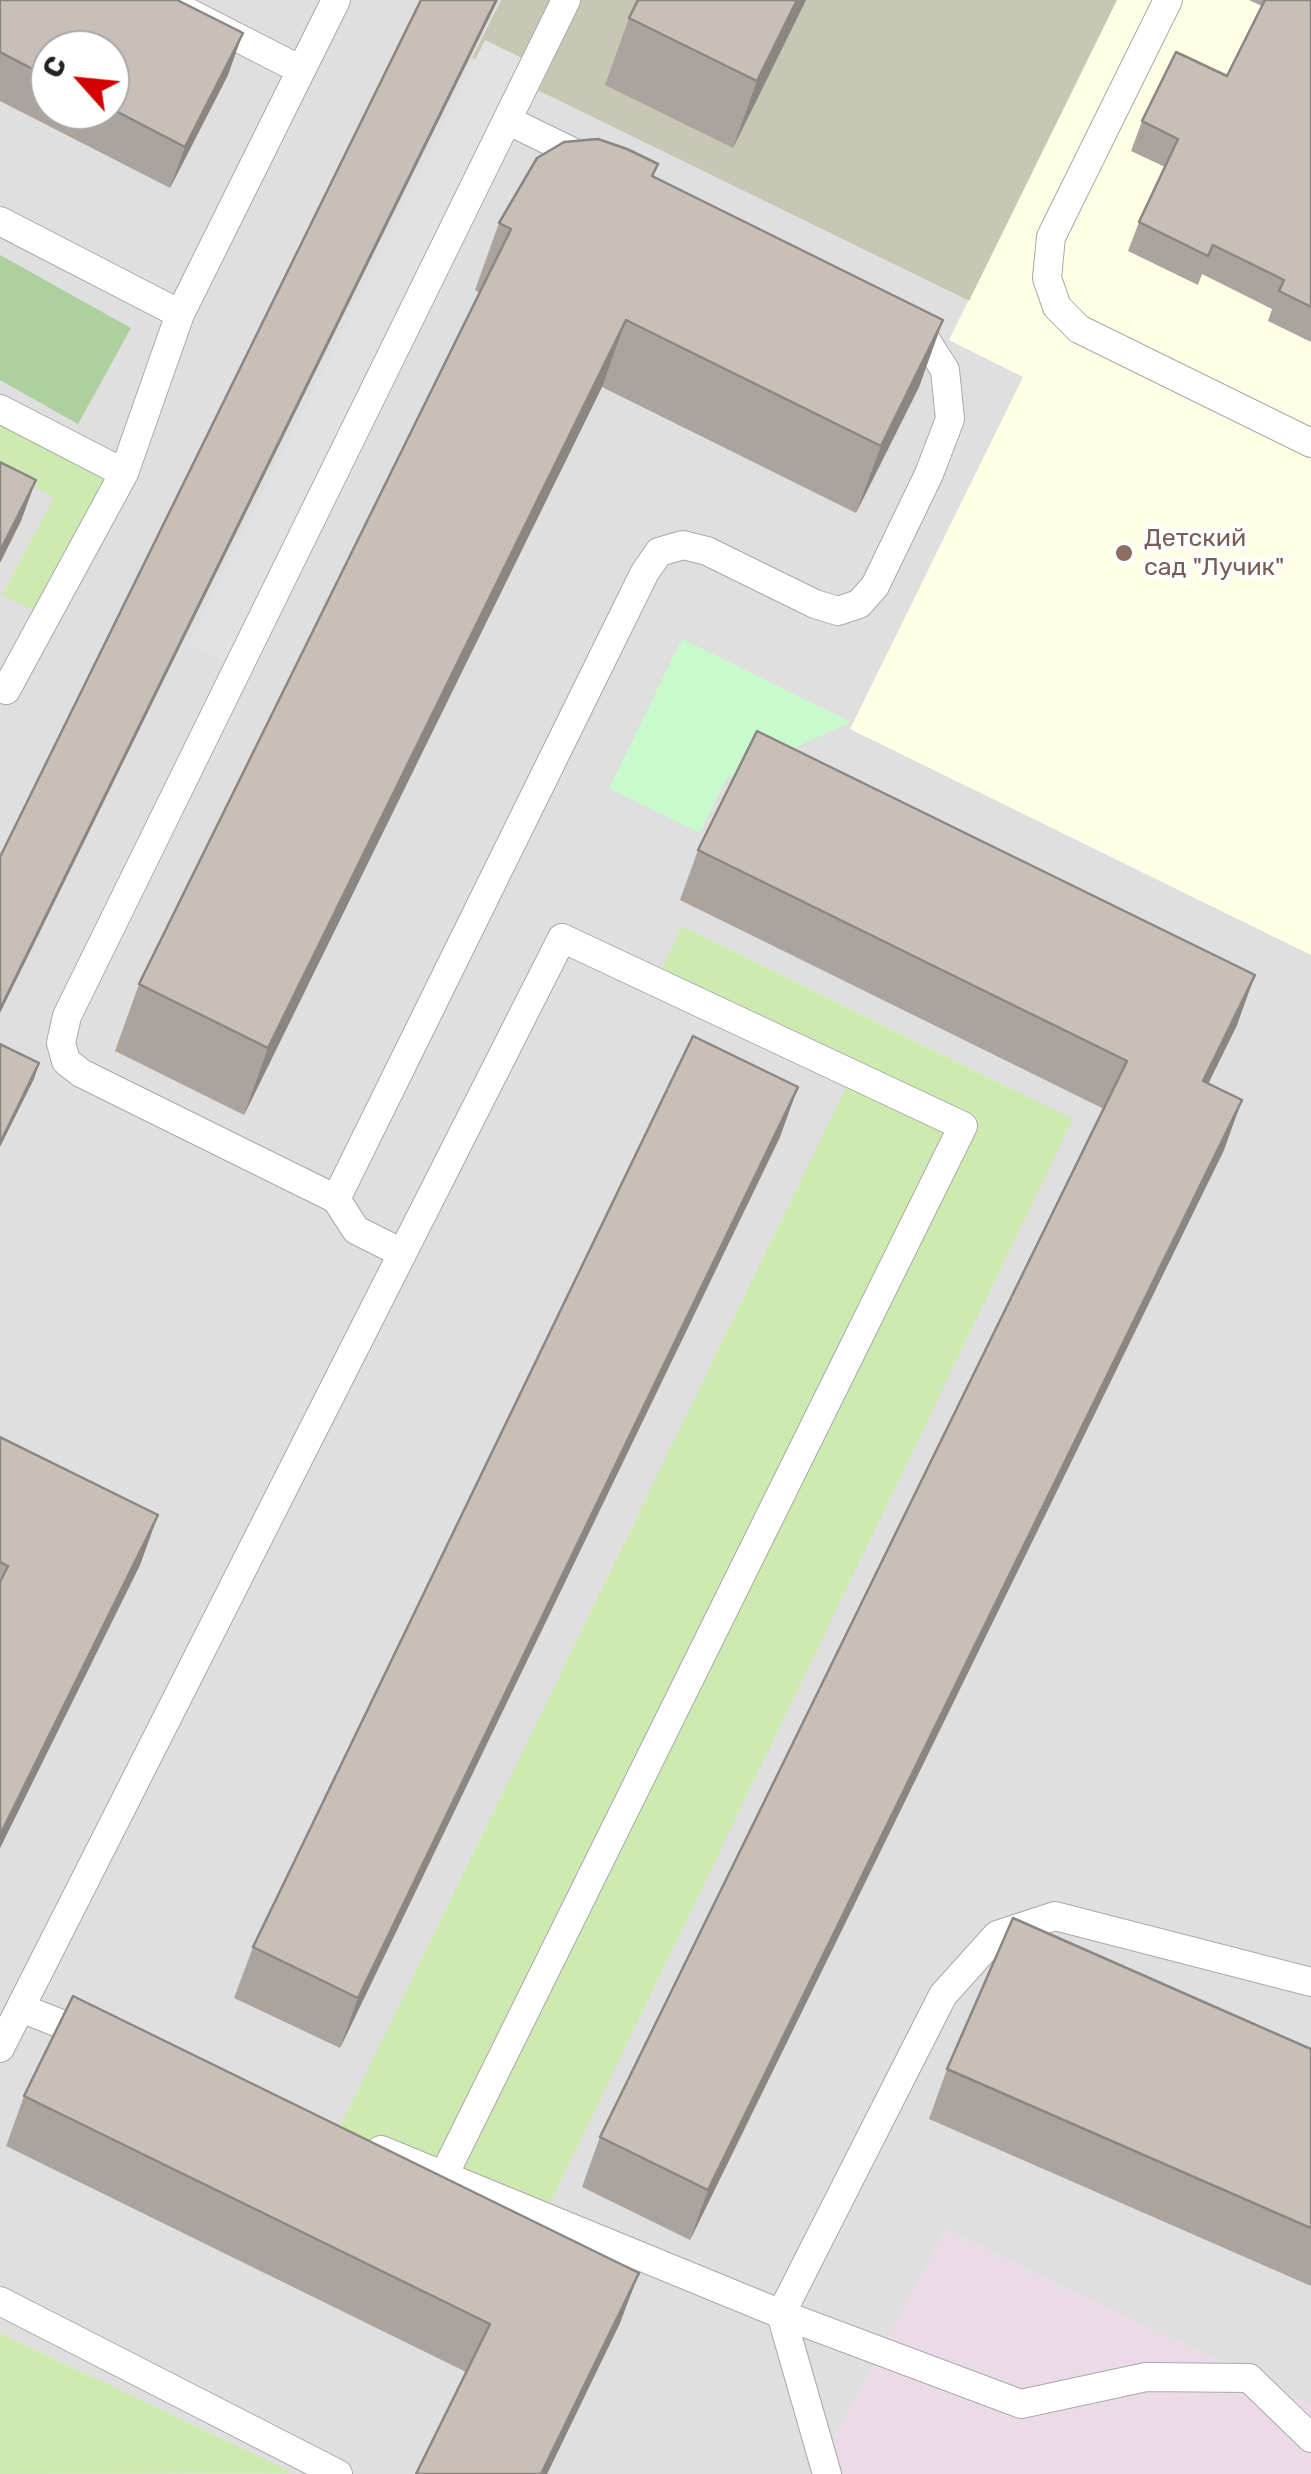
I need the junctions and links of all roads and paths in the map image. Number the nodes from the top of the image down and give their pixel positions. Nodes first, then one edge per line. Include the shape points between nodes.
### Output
1 (164, 0) edge
2 (336, 0) edge
3 (566, 0) edge
4 (1168, 0) edge
5 (301, 70) junction
6 (507, 120) junction
7 (613, 172) edge
8 (0, 221) edge
9 (893, 313) edge
10 (180, 314) junction
11 (0, 409) edge
12 (1311, 443) edge
13 (124, 473) junction
14 (2, 693) edge
15 (336, 1199) junction
16 (402, 1253) junction
17 (1311, 1982) edge
18 (22, 2008) junction
19 (114, 2044) edge
20 (0, 2048) edge
21 (355, 2140) edge
22 (444, 2175) junction
23 (0, 2301) edge
24 (781, 2314) junction
25 (1311, 2438) edge
26 (338, 2474) edge
27 (827, 2474) edge

1 - 5 lane
2 - 5 lane
3 - 6 lane
4 - 12 lane via 1051,238 1047,278 1057,308 1079,329
5 - 10 lane
6 - 7 lane
6 - 15 lane via 66,1016 61,1043 66,1061 80,1073
8 - 10 lane
9 - 15 lane via 922,334 946,370 950,420 875,586 859,604 838,611 707,551 683,545 658,552
10 - 13 lane
11 - 13 lane
13 - 14 lane
15 - 16 lane via 356,1230
16 - 18 lane
16 - 22 lane via 562,938 963,1126
17 - 24 lane via 1056,1916 997,1935 944,1995
18 - 19 lane
18 - 20 lane
21 - 22 lane
22 - 24 lane
23 - 26 lane
24 - 25 lane via 1021,2404 1146,2377 1249,2378
24 - 27 lane

